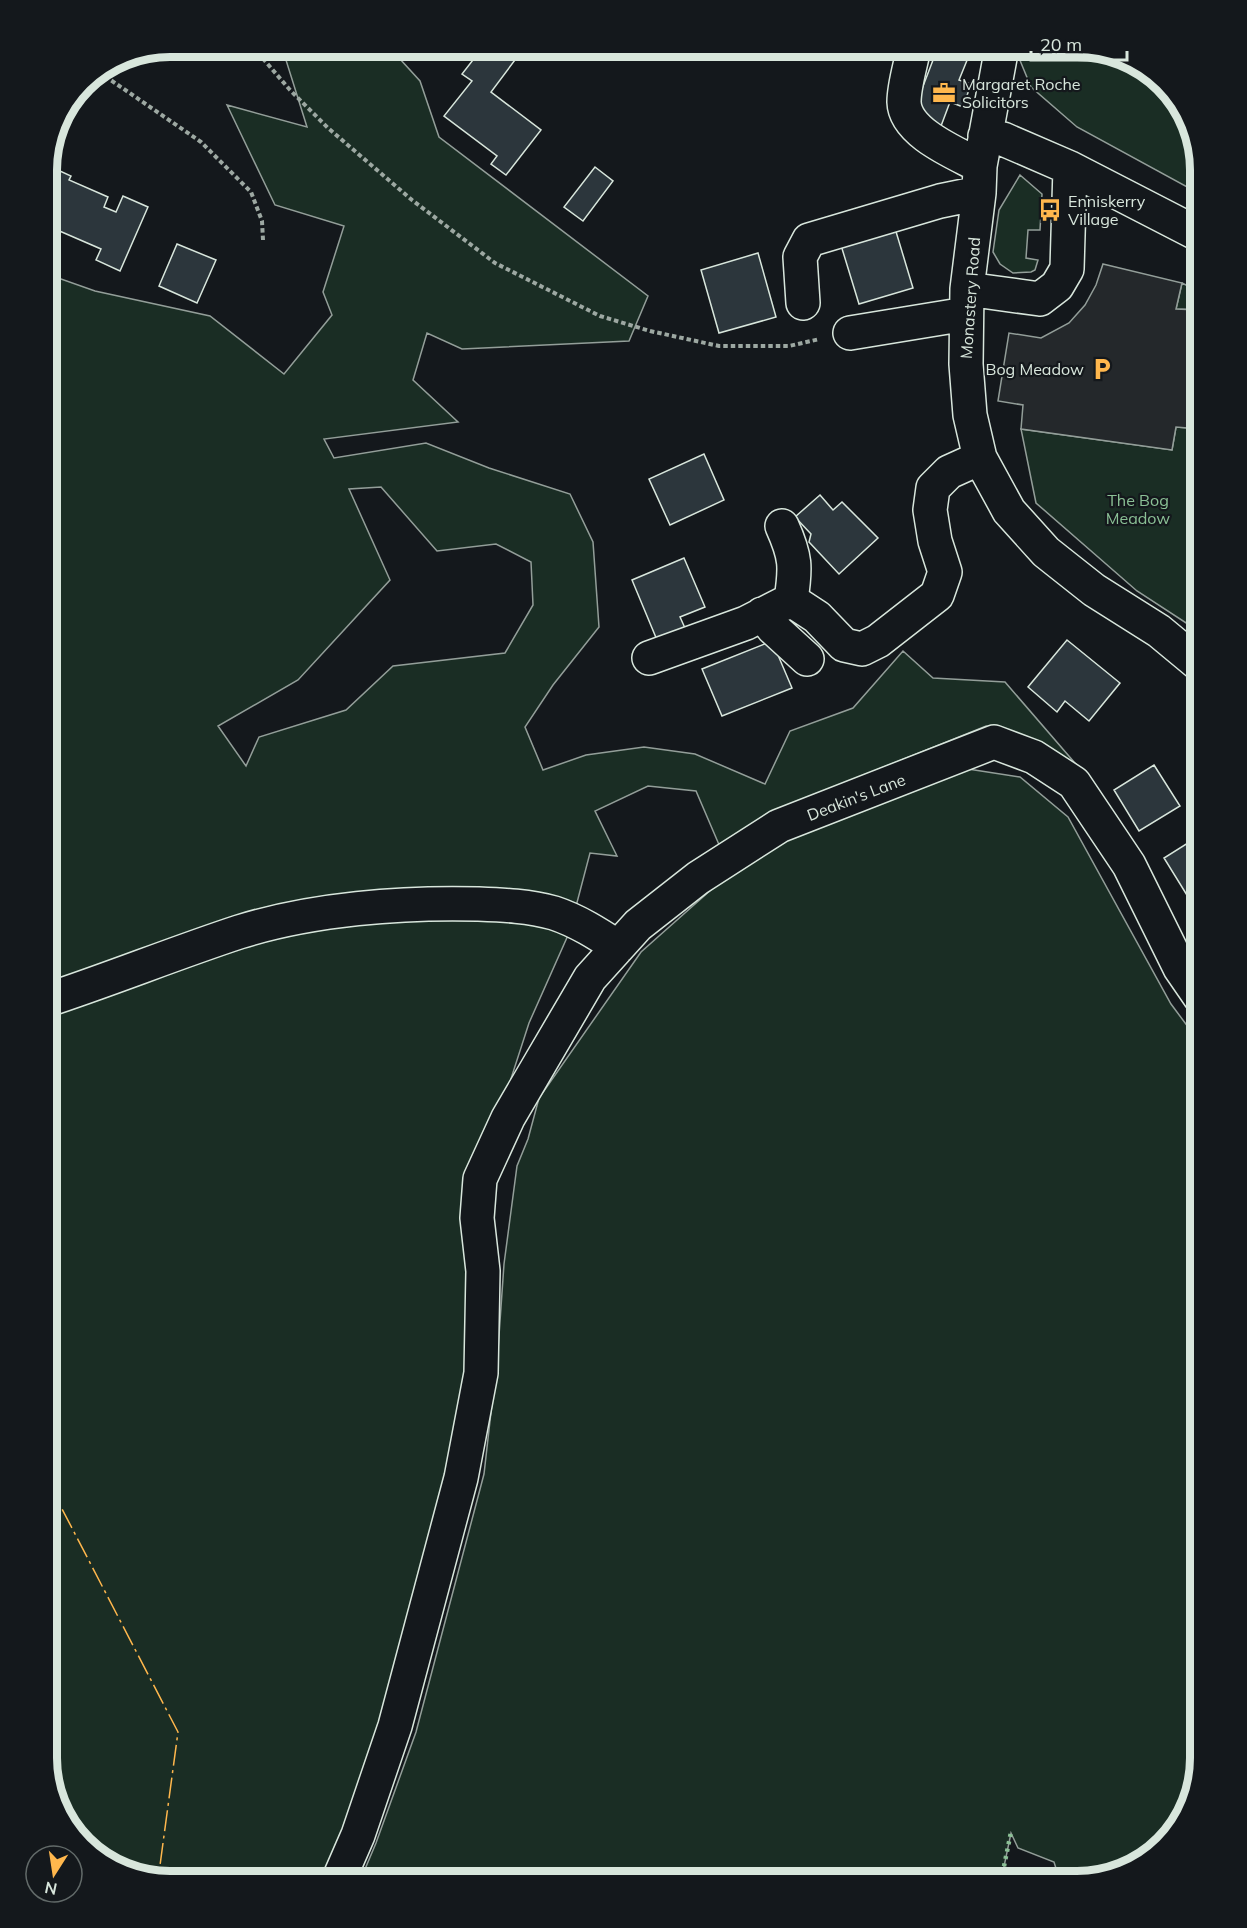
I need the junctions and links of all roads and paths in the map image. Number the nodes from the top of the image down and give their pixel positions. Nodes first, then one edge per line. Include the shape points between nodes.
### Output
1 (262, 57) edge
2 (912, 57) edge
3 (1000, 57) edge
4 (106, 77) edge
5 (981, 165) junction
6 (1070, 168) junction
7 (1190, 230) edge
8 (263, 240) dead end
9 (967, 301) junction
10 (803, 303) dead end
11 (850, 333) joint
12 (980, 458) junction
13 (782, 525) dead end
14 (791, 600) junction
15 (762, 615) junction
16 (1190, 657) edge
17 (649, 658) dead end
18 (807, 659) dead end
19 (618, 947) junction
20 (1190, 982) edge
21 (57, 996) edge
22 (342, 1871) edge

1 - 11 path via 328,128 412,200 495,263 600,316 719,346 789,345
2 - 5 street via 904,102 908,119 923,134
3 - 5 street, Monastery Road
4 - 8 path via 201,142 251,192 262,221
5 - 6 street via 1003,139
5 - 9 street, Monastery Road
5 - 10 street via 940,201 809,240 800,257
6 - 7 street
6 - 9 street via 1067,269 1057,286 1040,299
9 - 11 street
9 - 12 street, Monastery Road via 970,415
12 - 14 street via 949,472 933,488 930,510 945,572 937,595 878,641 862,649 844,645 817,617
12 - 16 street, Monastery Road via 1009,511 1046,552
13 - 14 street via 796,566
14 - 15 street
15 - 17 street
15 - 18 street
19 - 20 street, Deakin's Lane via 638,925 698,878 779,826 994,742 1034,757 1074,783 1129,865
19 - 21 street via 589,928 554,914 512,905 382,906 299,918 241,932
19 - 22 street, Deakin's Lane via 590,978 508,1118 480,1179 477,1218 483,1271 481,1373 461,1478 395,1726

